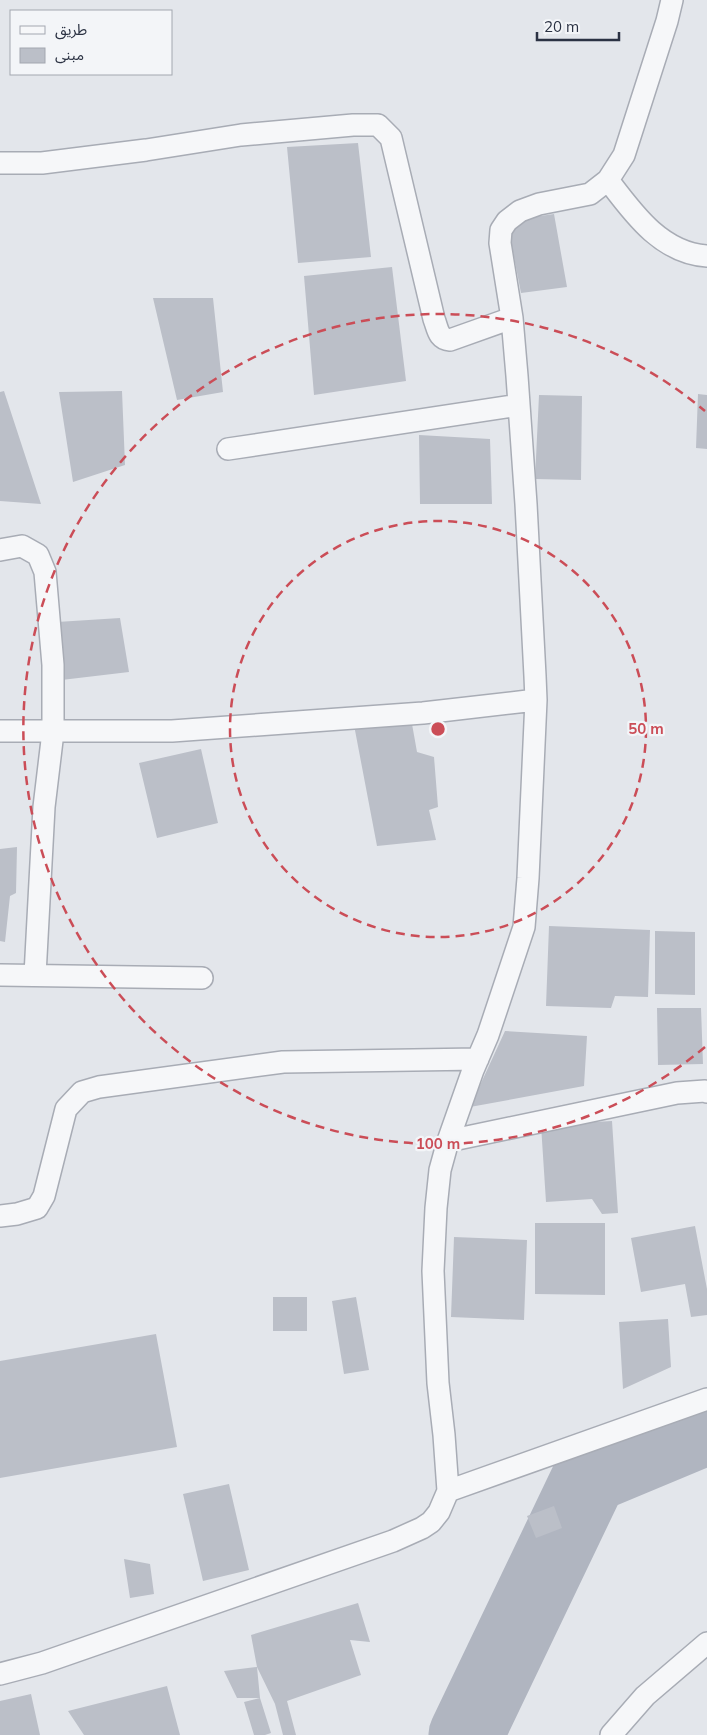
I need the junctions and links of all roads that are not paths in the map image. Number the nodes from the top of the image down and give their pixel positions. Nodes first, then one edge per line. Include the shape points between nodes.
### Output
1 (672, 0) edge
2 (0, 162) edge
3 (608, 180) junction
4 (707, 256) edge
5 (512, 318) junction
6 (519, 405) junction
7 (228, 449) dead end
8 (0, 550) edge
9 (536, 700) junction
10 (0, 731) edge
11 (53, 732) junction
12 (0, 975) edge
13 (35, 976) junction
14 (202, 978) dead end
15 (478, 1058) junction
16 (707, 1092) edge
17 (448, 1141) junction
18 (0, 1216) edge
19 (707, 1399) edge
20 (448, 1491) junction
21 (707, 1643) edge
22 (0, 1674) edge
23 (611, 1735) edge

1 - 3 street via 624,155
2 - 5 street via 42,163 241,135 378,125 391,138 440,336 450,340
3 - 4 street via 640,222 675,248
3 - 5 street via 590,194 539,204 520,211 507,221 501,230 500,243
5 - 6 street
6 - 7 street
6 - 9 street
8 - 11 street via 22,546 38,555 45,572 53,665
9 - 11 street via 423,713 172,731
9 - 15 street via 524,927
10 - 11 street
11 - 13 street via 44,807
12 - 13 street
13 - 14 street
15 - 17 street
15 - 18 street via 283,1062 82,1092 66,1109 44,1196 36,1208
16 - 17 street via 677,1093
17 - 20 street via 439,1180 433,1271 438,1383
19 - 20 street
20 - 22 street via 431,1522 393,1541 51,1660
21 - 23 street via 645,1696

